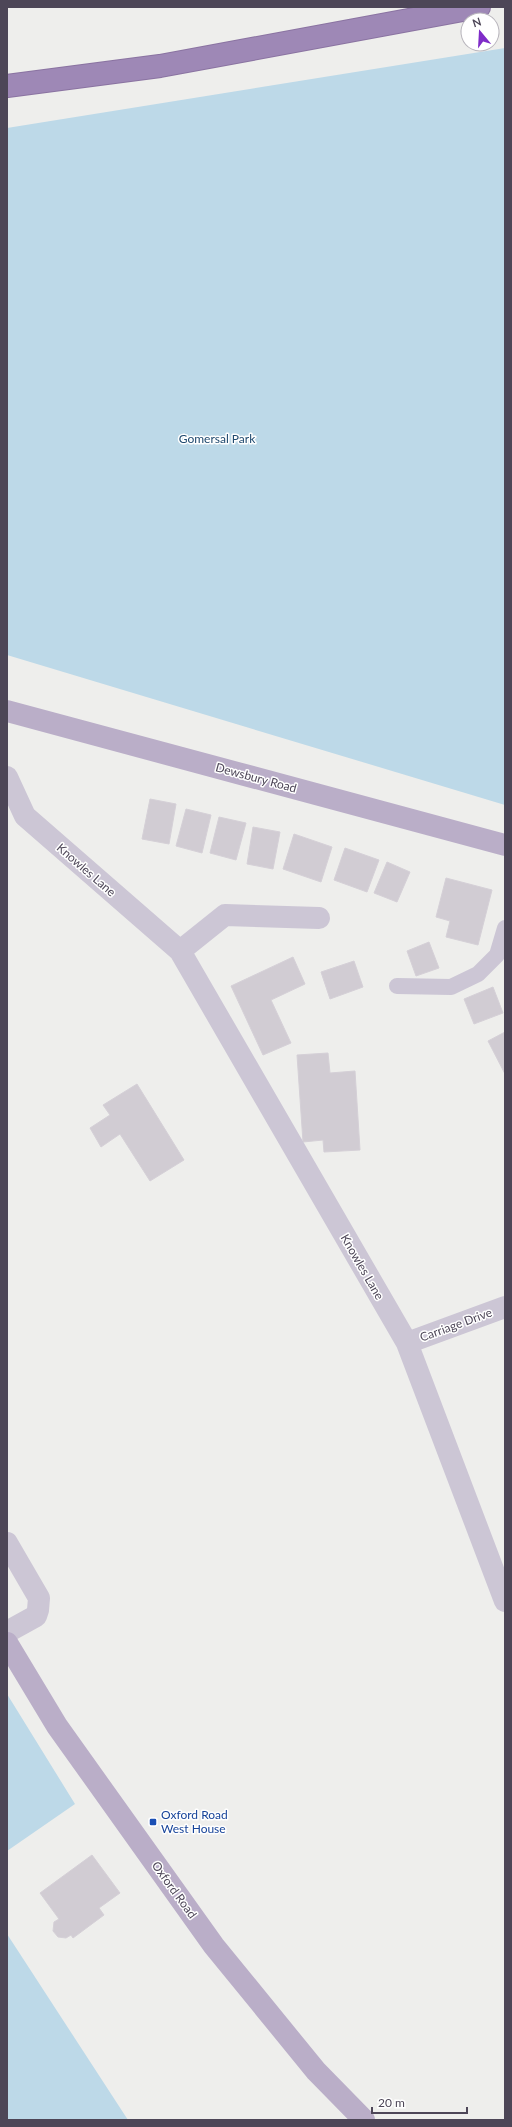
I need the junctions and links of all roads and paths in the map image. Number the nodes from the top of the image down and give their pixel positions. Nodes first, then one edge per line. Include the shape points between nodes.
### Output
1 (479, 7) edge
2 (7, 86) edge
3 (7, 711) edge
4 (7, 778) edge
5 (505, 845) edge
6 (319, 918) dead end
7 (505, 928) edge
8 (180, 951) junction
9 (397, 986) dead end
10 (505, 1307) edge
11 (407, 1343) junction
12 (7, 1543) edge
13 (505, 1601) edge
14 (7, 1632) edge
15 (7, 1642) edge
16 (364, 2120) edge

1 - 2 highway via 160,66
3 - 5 main road, Dewsbury Road
4 - 8 street, Knowles Lane via 25,816
6 - 8 street via 224,915
7 - 9 lane via 497,955 478,974 451,987
8 - 11 street, Knowles Lane
10 - 11 street, Carriage Drive
11 - 13 street, Knowles Lane
12 - 14 street via 37,1594 40,1604 36,1616
15 - 16 main road, Oxford Road via 57,1726 214,1946 316,2071

